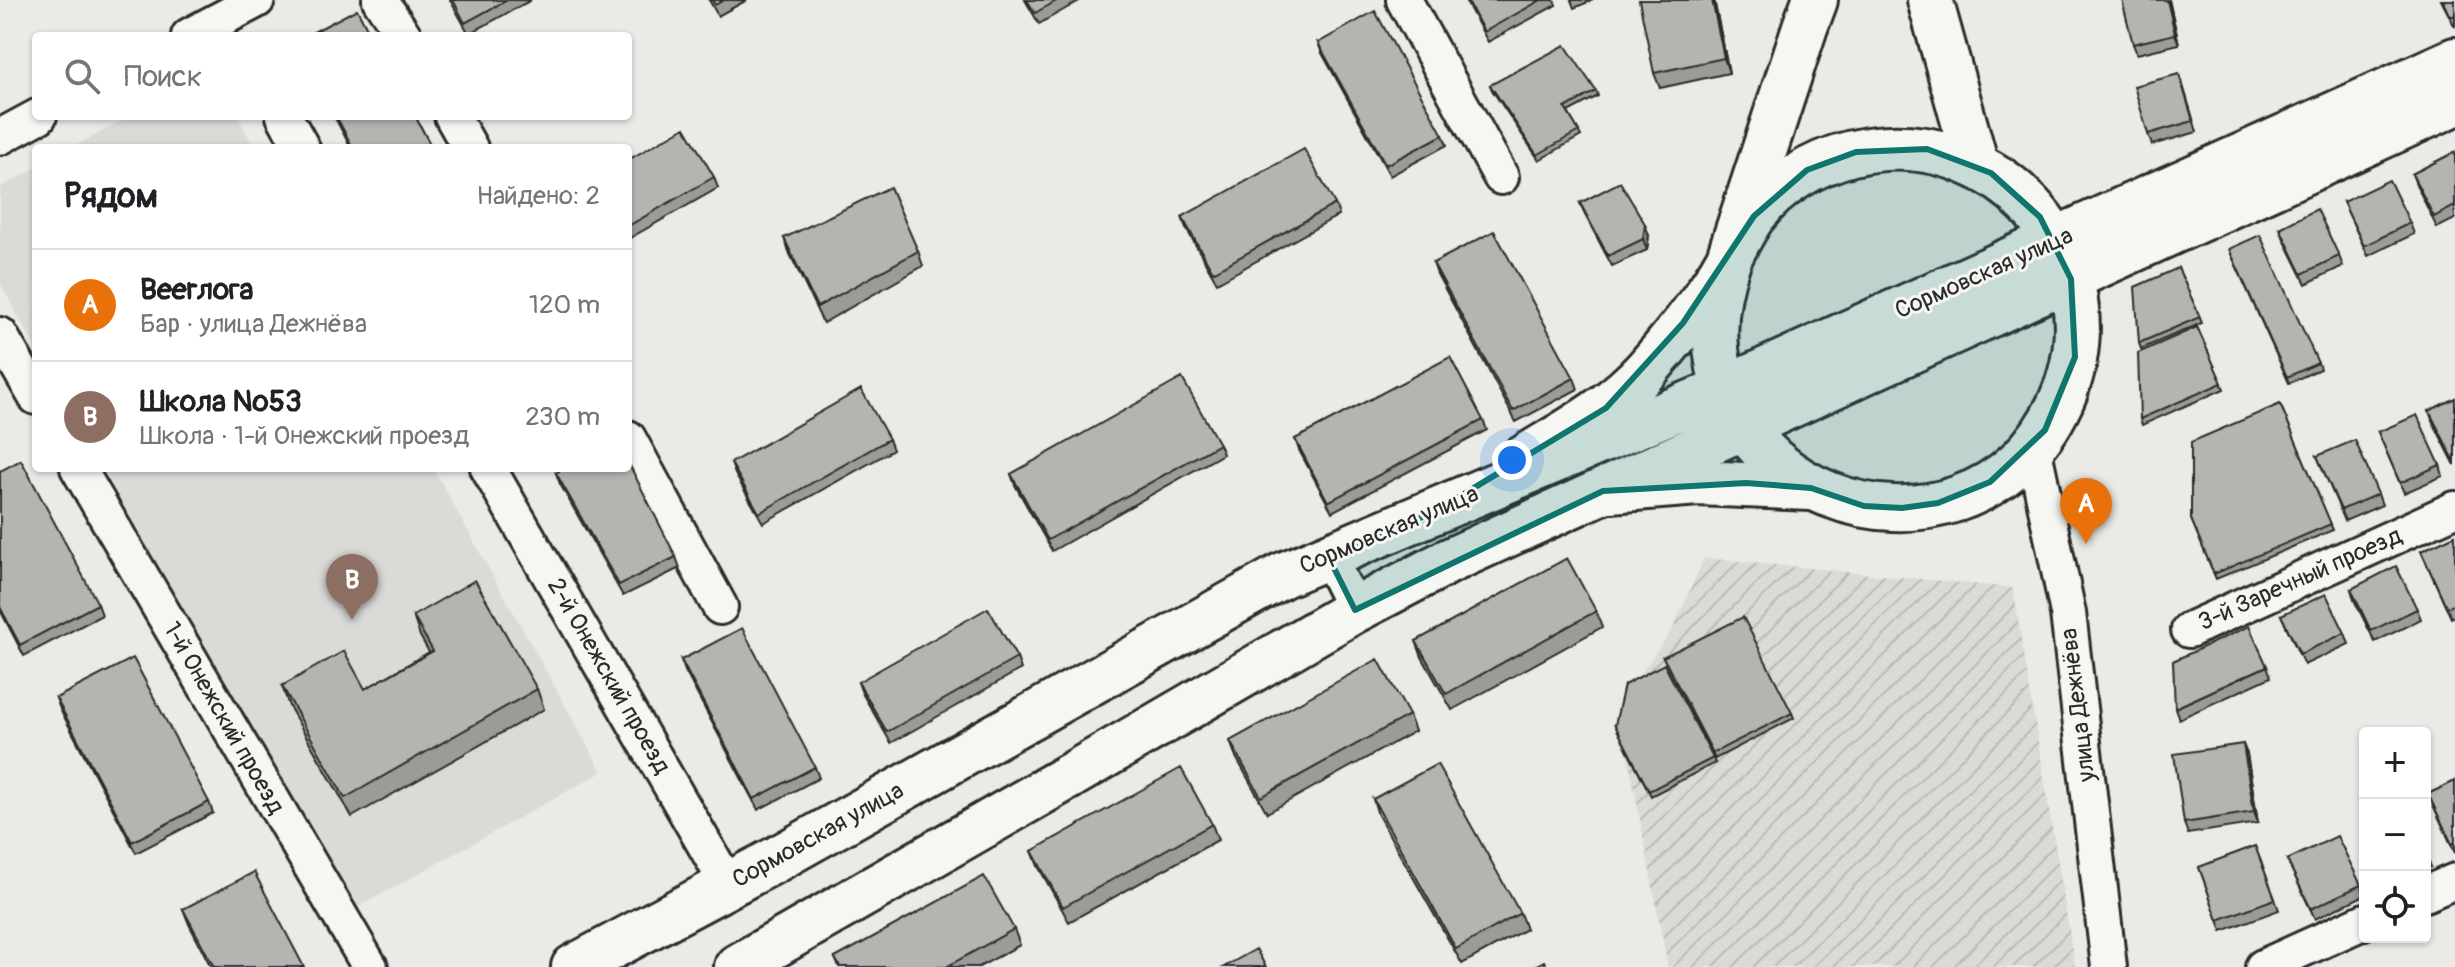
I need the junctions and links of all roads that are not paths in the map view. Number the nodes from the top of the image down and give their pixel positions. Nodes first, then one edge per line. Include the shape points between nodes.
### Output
1 (257, 0) edge
2 (380, 0) edge
3 (1404, 0) edge
4 (1815, 0) edge
5 (1930, 0) edge
6 (209, 23) edge
7 (401, 32) edge
8 (2455, 60) edge
9 (2455, 103) edge
10 (32, 120) edge
11 (286, 120) edge
12 (454, 120) edge
13 (0, 137) edge
14 (300, 144) edge
15 (468, 144) edge
16 (1976, 165) junction
17 (1501, 177) dead end
18 (2064, 260) junction
19 (1728, 261) junction
20 (0, 335) edge
21 (32, 390) edge
22 (1734, 408) junction
23 (632, 445) edge
24 (2033, 446) junction
25 (80, 472) edge
26 (490, 472) edge
27 (1811, 488) junction
28 (1603, 491) junction
29 (2455, 509) edge
30 (1434, 512) junction
31 (1328, 556) junction
32 (720, 607) dead end
33 (1355, 610) junction
34 (2189, 630) dead end
35 (2455, 881) edge
36 (728, 885) junction
37 (2431, 891) edge
38 (2359, 924) edge
39 (790, 955) edge
40 (370, 967) edge
41 (574, 967) edge
42 (737, 967) edge
43 (2109, 967) edge
44 (2263, 967) edge

1 - 6 street
2 - 7 street
3 - 17 street
4 - 19 main road
5 - 16 main road
8 - 18 main road, Сормовская улица
9 - 18 main road, Сормовская улица
10 - 13 street
11 - 14 street
12 - 15 street
16 - 18 main road via 2017,193
16 - 19 main road via 1909,148 1840,156 1807,170 1778,191 1754,216
18 - 22 main road, Сормовская улица
18 - 24 main road via 2077,318 2070,377
19 - 22 main road via 1715,325
19 - 30 main road via 1646,370 1606,408
20 - 21 street
22 - 27 main road via 1780,468
22 - 28 main road, Сормовская улица
22 - 30 main road, Сормовская улица
23 - 32 street
24 - 27 main road via 1990,482 1929,505 1864,506
24 - 43 street, улица Дежнёва via 2068,613
25 - 40 street, 1-й Онежский проезд
26 - 36 street, 2-й Онежский проезд
27 - 28 main road via 1698,483
28 - 33 main road, Сормовская улица
29 - 34 street, 3-й Заречный проезд
30 - 31 main road, Сормовская улица
31 - 33 street
31 - 36 main road, Сормовская улица via 1283,575
33 - 39 main road, Сормовская улица via 1068,777
35 - 37 street
36 - 41 main road, Сормовская улица
38 - 44 street
39 - 42 main road, Сормовская улица

